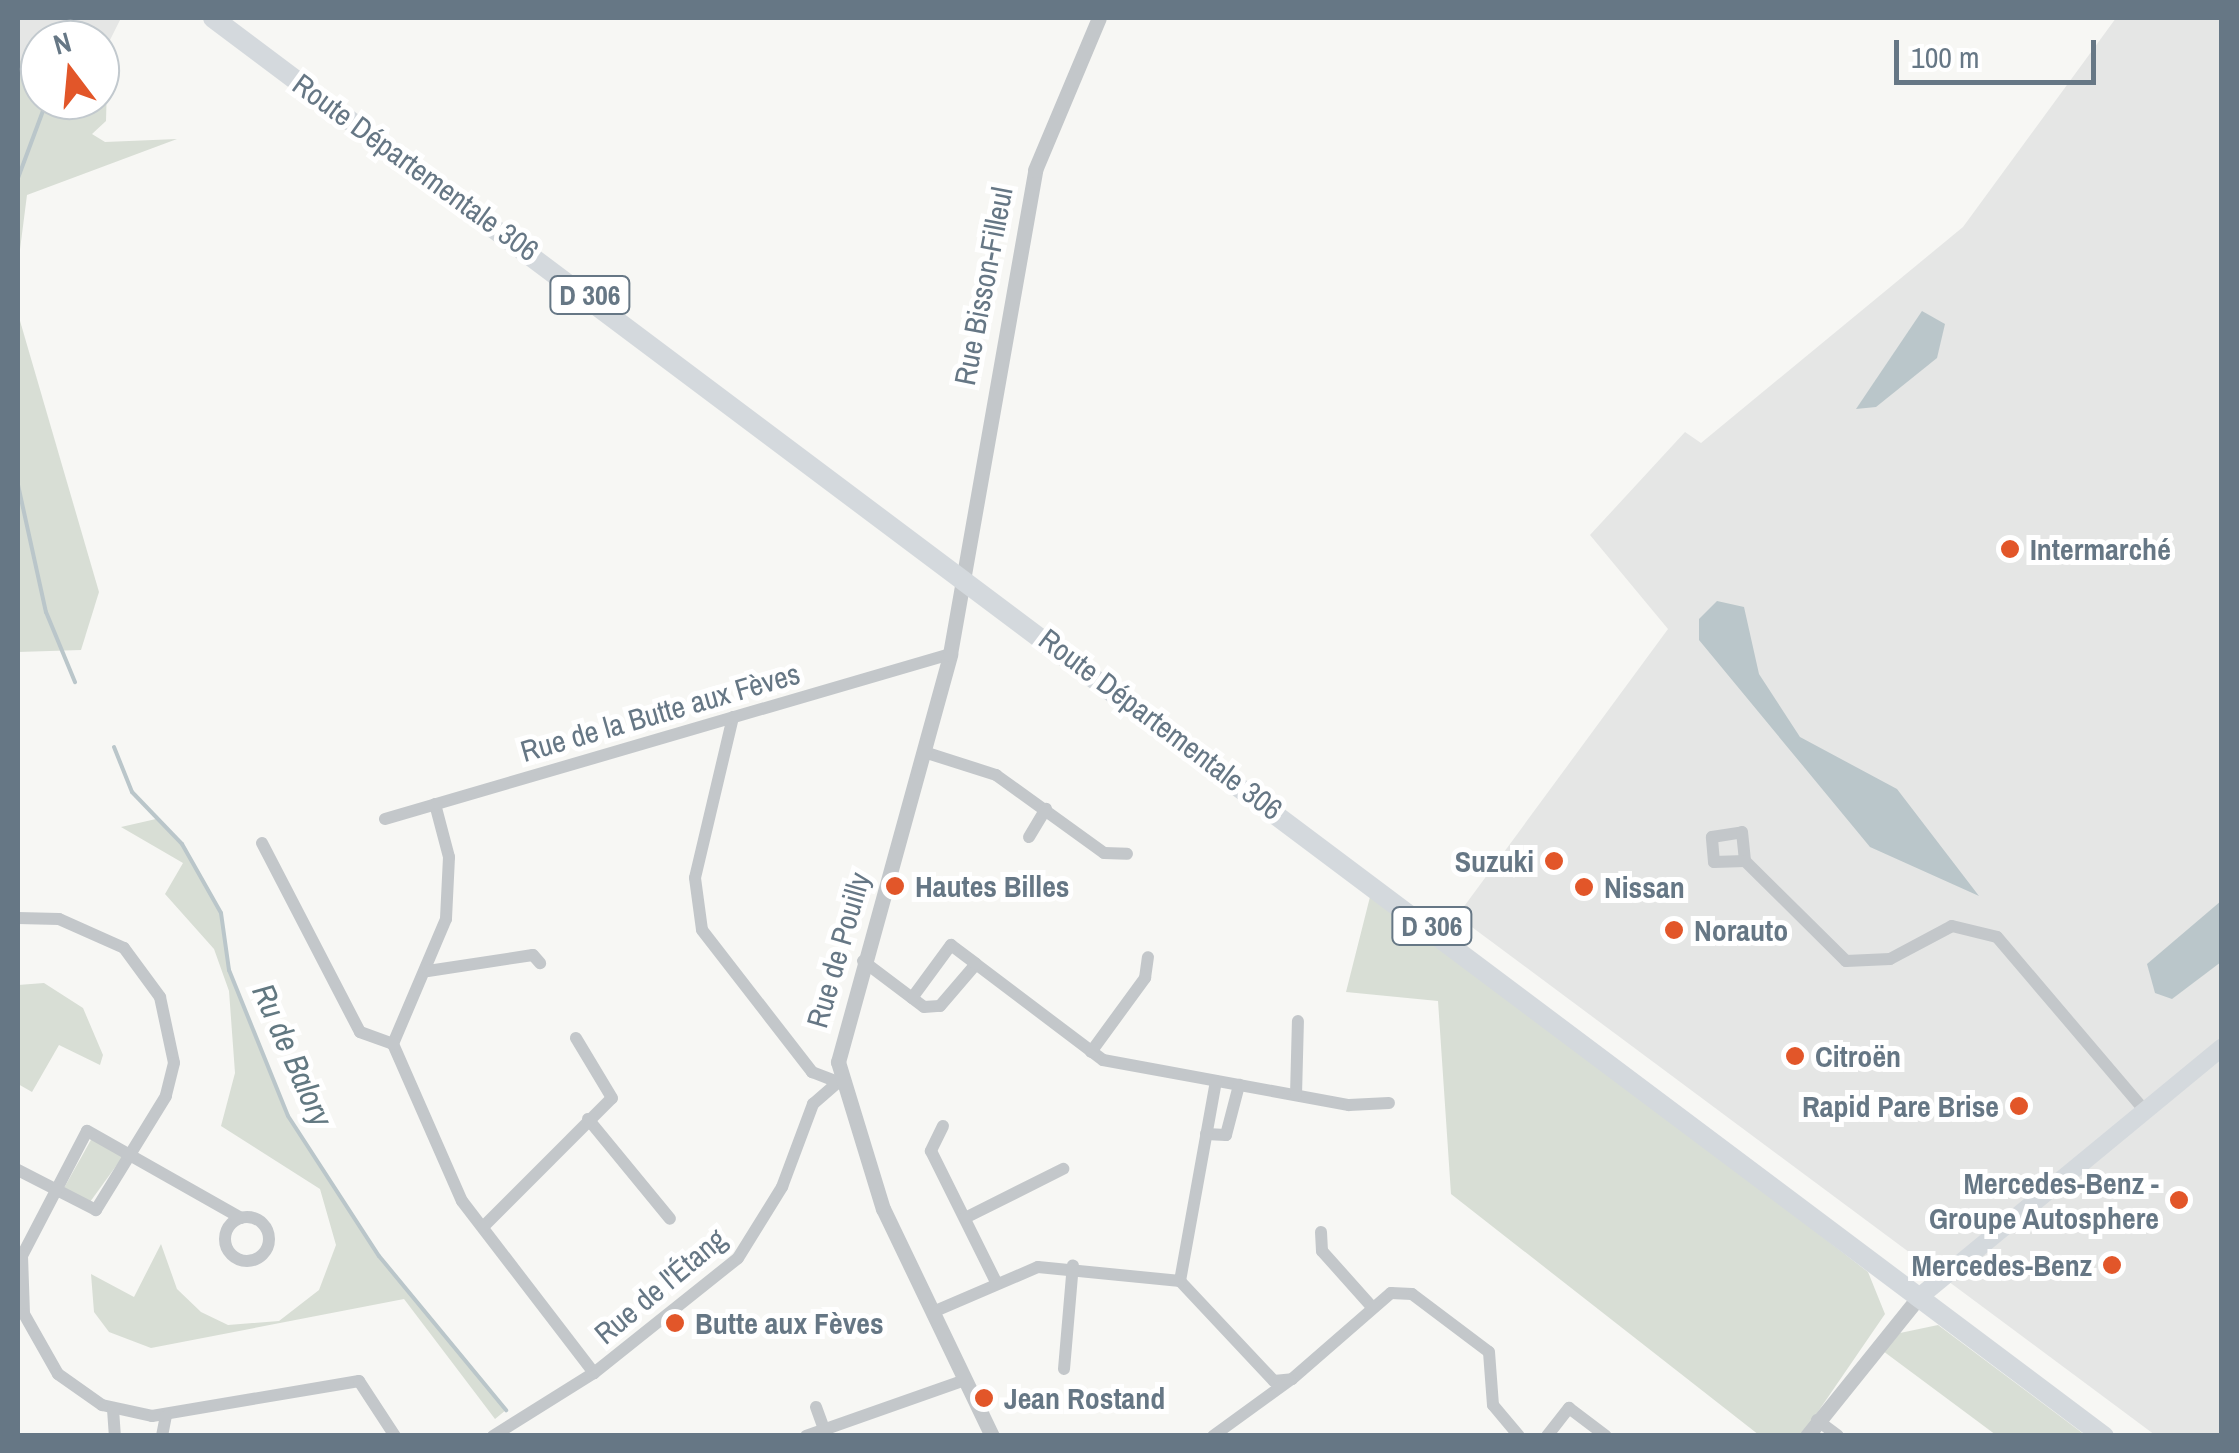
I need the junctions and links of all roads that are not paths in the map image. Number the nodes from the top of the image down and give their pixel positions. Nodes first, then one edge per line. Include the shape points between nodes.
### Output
1 (213, 18) edge
2 (1099, 18) edge
3 (963, 577) junction
4 (950, 654) junction
5 (733, 717) junction
6 (924, 752) junction
7 (435, 804) junction
8 (1046, 810) junction
9 (386, 819) dead end
10 (1029, 837) dead end
11 (262, 842) dead end
12 (1126, 854) dead end
13 (1745, 861) dead end
14 (18, 918) edge
15 (1148, 958) dead end
16 (862, 961) junction
17 (540, 963) dead end
18 (976, 964) junction
19 (428, 971) junction
20 (912, 998) junction
21 (1298, 1020) dead end
22 (576, 1038) dead end
23 (393, 1044) junction
24 (2222, 1047) edge
25 (1092, 1052) junction
26 (838, 1081) junction
27 (1216, 1081) junction
28 (1239, 1085) junction
29 (1296, 1095) junction
30 (1389, 1102) dead end
31 (2145, 1110) junction
32 (588, 1119) junction
33 (943, 1126) dead end
34 (1206, 1134) junction
35 (134, 1152) junction
36 (1064, 1169) dead end
37 (18, 1170) edge
38 (50, 1190) junction
39 (240, 1218) dead end
40 (965, 1218) junction
41 (670, 1219) dead end
42 (483, 1227) junction
43 (1321, 1232) dead end
44 (1072, 1265) junction
45 (995, 1280) junction
46 (1180, 1281) junction
47 (1918, 1298) junction
48 (1373, 1308) junction
49 (933, 1312) junction
50 (1064, 1368) dead end
51 (594, 1373) junction
52 (1292, 1379) junction
53 (965, 1380) junction
54 (816, 1408) dead end
55 (113, 1409) junction
56 (166, 1416) junction
57 (1817, 1420) junction
58 (824, 1429) junction
59 (1586, 1430) edge
60 (114, 1436) edge
61 (162, 1436) edge
62 (395, 1436) edge
63 (493, 1436) edge
64 (806, 1436) edge
65 (992, 1436) edge
66 (1213, 1436) edge
67 (1519, 1436) edge
68 (1547, 1436) edge
69 (1606, 1436) edge
70 (1807, 1436) edge
71 (1838, 1436) edge
72 (2104, 1436) edge

1 - 3 main road, Route Départementale 306 / D 306
2 - 3 street, Rue Bisson-Filleul via 1054,117 1012,262
3 - 4 street, Rue de Pouilly
3 - 47 main road, Route Départementale 306 / D 306
4 - 5 street, Rue de la Butte aux Fèves
4 - 6 street, Rue de Pouilly
5 - 7 street, Rue de la Butte aux Fèves
5 - 26 street via 695,878 702,930 812,1072
6 - 8 street via 996,774
6 - 16 street, Rue de Pouilly
7 - 9 street, Rue de la Butte aux Fèves
7 - 19 street via 450,857 446,919
8 - 10 street
8 - 12 street via 1104,853
11 - 23 street via 360,1032
13 - 31 street via 1846,960 1890,958 1952,926 1997,938
14 - 35 street via 59,919 106,936 160,997 172,1081
15 - 25 street via 1145,978
16 - 20 street
16 - 26 street, Rue de Pouilly
17 - 19 street via 533,955
18 - 20 street via 940,1006
18 - 20 street via 951,945
18 - 25 street
19 - 23 street
21 - 29 street
22 - 32 street via 612,1098
23 - 42 street
24 - 31 main road
25 - 27 street
26 - 49 street
26 - 51 street, Rue de l'Étang via 813,1104 782,1187 738,1258
27 - 28 street
27 - 34 street
28 - 29 street
28 - 34 street via 1226,1135
29 - 30 street
31 - 47 main road
32 - 41 street
32 - 42 street
33 - 40 street via 931,1151
34 - 46 street
35 - 38 street via 96,1210
35 - 38 street via 87,1132
35 - 39 street
36 - 40 street
37 - 38 street
38 - 55 street via 22,1256 24,1314 58,1374
40 - 45 street
42 - 51 street
43 - 48 street via 1322,1251
44 - 45 street
44 - 46 street
44 - 50 street
45 - 49 street
46 - 52 street via 1260,1372
47 - 57 street
47 - 72 main road, Route Départementale 306 / D 306
48 - 52 street
48 - 67 street via 1391,1293 1412,1294 1489,1352 1493,1406
49 - 53 street
51 - 63 street, Rue de l'Étang
52 - 66 street
53 - 58 street
53 - 65 street
54 - 58 street
55 - 56 street
55 - 60 street
56 - 61 street
56 - 62 street via 349,1380 372,1394
57 - 70 street
57 - 71 street
58 - 64 street
59 - 68 street via 1570,1408
59 - 69 street

